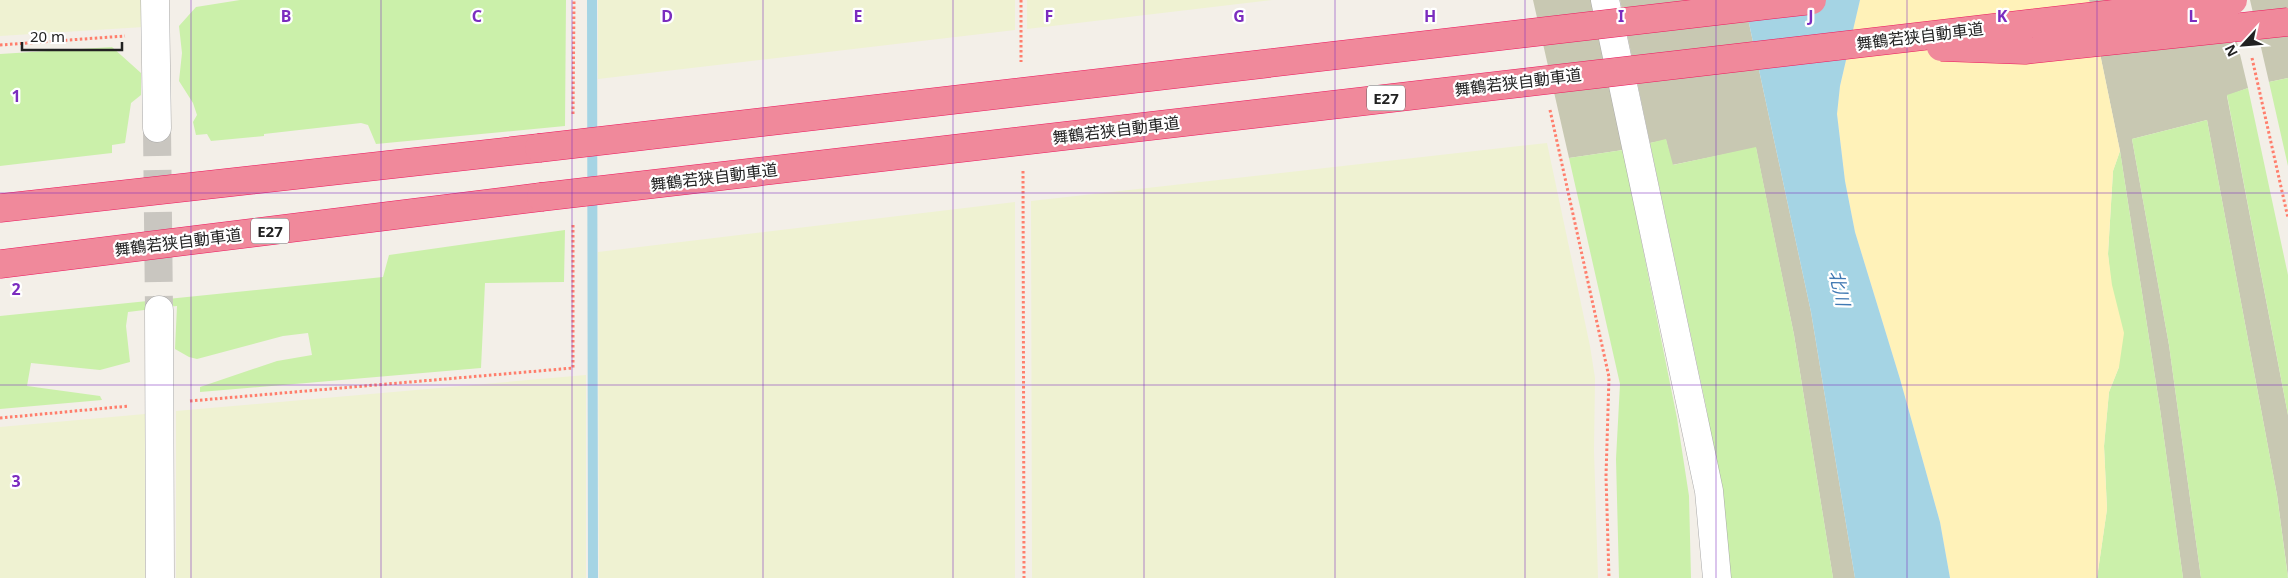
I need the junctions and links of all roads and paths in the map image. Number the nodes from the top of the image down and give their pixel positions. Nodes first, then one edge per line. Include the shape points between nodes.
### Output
1 (155, 0) edge
2 (574, 0) edge
3 (1021, 0) edge
4 (1605, 0) edge
5 (1812, 0) edge
6 (2232, 0) edge
7 (2288, 22) edge
8 (155, 34) junction
9 (1857, 43) junction
10 (0, 45) edge
11 (2249, 48) dead end
12 (1021, 67) dead end
13 (1549, 105) dead end
14 (574, 119) dead end
15 (157, 128) tunnel mouth
16 (1023, 163) dead end
17 (0, 208) edge
18 (2288, 218) edge
19 (573, 219) dead end
20 (0, 264) edge
21 (159, 310) tunnel mouth
22 (160, 404) junction
23 (0, 418) edge
24 (160, 578) edge
25 (1024, 578) edge
26 (1609, 578) edge
27 (1717, 578) edge

1 - 8 street
2 - 14 path
3 - 12 path
4 - 27 street via 1709,491
5 - 17 highway, bridge
6 - 9 highway, 舞鶴若狭自動車道 / E27, bridge
7 - 9 highway, bridge via 2025,50
8 - 10 path
8 - 15 street
9 - 20 highway, 舞鶴若狭自動車道 / E27, bridge via 541,197
11 - 18 path
13 - 26 path via 1609,377 1606,476
16 - 25 path
19 - 22 path via 573,368
21 - 22 street
22 - 23 path
22 - 24 street

